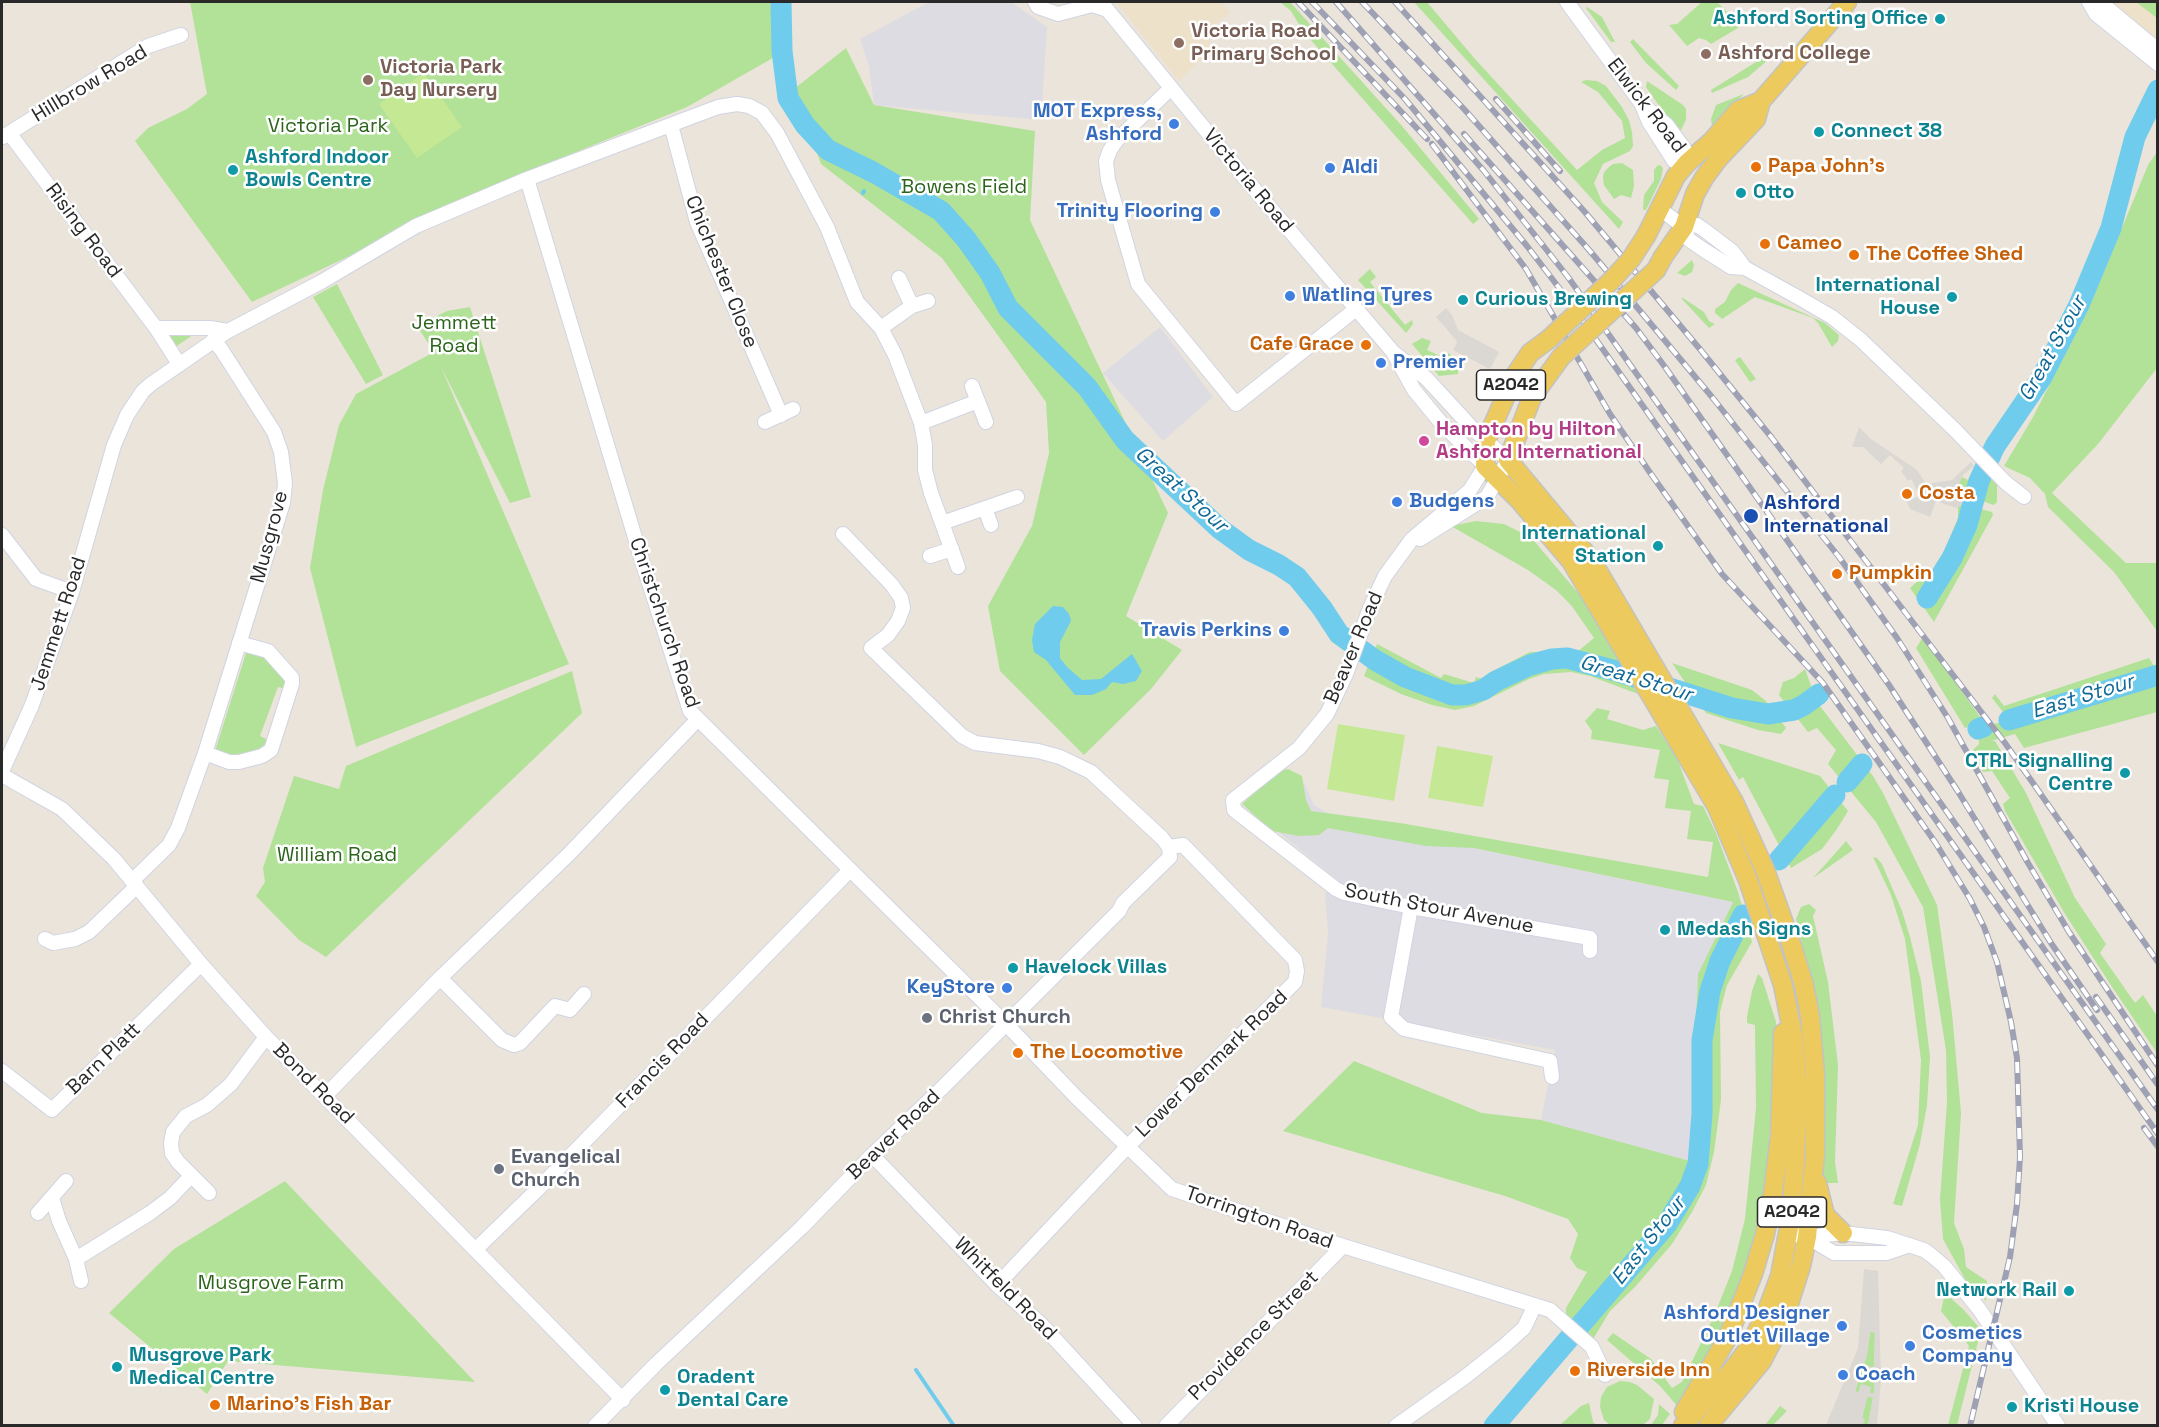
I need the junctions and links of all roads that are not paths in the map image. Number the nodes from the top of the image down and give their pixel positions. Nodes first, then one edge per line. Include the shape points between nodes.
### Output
1 (1035, 2) edge
2 (1567, 2) edge
3 (1847, 2) edge
4 (2089, 2) edge
5 (2096, 2) edge
6 (1103, 5) edge
7 (181, 35) dead end
8 (2157, 50) edge
9 (2157, 64) edge
10 (1171, 88) junction
11 (1761, 101) junction
12 (672, 125) junction
13 (5, 136) edge
14 (1687, 163) junction
15 (1704, 178) junction
16 (527, 179) junction
17 (1660, 209) junction
18 (1684, 227) junction
19 (899, 278) dead end
20 (928, 301) dead end
21 (912, 306) junction
22 (1356, 309) junction
23 (156, 328) junction
24 (881, 328) junction
25 (228, 331) junction
26 (213, 340) junction
27 (1394, 352) junction
28 (179, 364) junction
29 (972, 386) dead end
30 (978, 401) junction
31 (765, 422) dead end
32 (986, 422) dead end
33 (921, 423) junction
34 (1486, 441) junction
35 (1508, 460) junction
36 (1492, 473) junction
37 (1017, 497) dead end
38 (2024, 497) dead end
39 (985, 508) junction
40 (942, 523) junction
41 (991, 525) dead end
42 (843, 534) dead end
43 (2, 535) edge
44 (952, 549) junction
45 (930, 556) dead end
46 (958, 567) dead end
47 (72, 592) junction
48 (240, 643) junction
49 (698, 719) junction
50 (205, 753) junction
51 (2, 773) edge
52 (1233, 804) joint
53 (1725, 804) junction
54 (1176, 846) junction
55 (850, 870) junction
56 (135, 883) junction
57 (1412, 907) junction
58 (45, 939) dead end
59 (1590, 951) dead end
60 (1775, 961) junction
61 (201, 964) junction
62 (440, 978) junction
63 (584, 994) dead end
64 (1006, 1024) junction
65 (266, 1037) junction
66 (2, 1071) edge
67 (1552, 1077) dead end
68 (325, 1096) junction
69 (1127, 1147) junction
70 (872, 1155) junction
71 (1814, 1173) junction
72 (191, 1176) junction
73 (66, 1181) dead end
74 (209, 1193) dead end
75 (52, 1198) junction
76 (38, 1213) dead end
77 (1843, 1233) junction
78 (1789, 1234) junction
79 (1807, 1237) junction
80 (1910, 1245) junction
81 (1343, 1246) junction
82 (475, 1250) junction
83 (76, 1259) junction
84 (81, 1281) dead end
85 (998, 1285) junction
86 (1535, 1305) junction
87 (1605, 1375) dead end
88 (623, 1400) junction
89 (596, 1425) edge
90 (1135, 1425) edge
91 (1166, 1425) edge
92 (1395, 1425) edge
93 (1676, 1425) edge
94 (1683, 1425) edge
95 (1708, 1425) edge
96 (2058, 1425) edge

1 - 6 street, Victoria Road via 1038,7 1058,14
2 - 14 street, Elwick Road via 1641,103 1667,125 1688,155
3 - 11 main road, A2042
4 - 9 street via 2096,14
5 - 8 street
6 - 10 street, Victoria Road
7 - 13 street, Hillbrow Road via 148,46
10 - 22 street, Victoria Road
10 - 22 street via 1110,150 1106,161 1108,180 1138,284 1236,404
11 - 14 main road, A2042 via 1739,110
11 - 15 main road, A2042 via 1756,119
12 - 16 street, Jemmett Road
12 - 24 street via 737,104 762,113 777,133 827,227 857,302
12 - 31 street, Chichester Close via 697,222 787,412
13 - 23 street, Rising Road
14 - 15 street, Elwick Road
14 - 17 main road, A2042
15 - 18 main road, A2042
16 - 25 street, Jemmett Road via 416,226
16 - 49 street, Christchurch Road via 646,575 690,711
17 - 18 street
17 - 34 main road, A2042, bridge via 1631,259 1530,353 1514,377
18 - 35 main road, Beaver Road / A2042, bridge via 1656,270 1561,357 1532,397
18 - 38 street via 1697,225 1732,251 1745,268 1832,317 1861,340
19 - 21 street
20 - 21 street
21 - 24 street
22 - 27 street, Victoria Road
23 - 25 street
23 - 28 street, Rising Road
24 - 33 street
25 - 26 street, Jemmett Road
26 - 28 street, Jemmett Road
26 - 48 street, Musgrove via 274,432 285,483 283,503
27 - 34 street, Victoria Road via 1427,379
27 - 36 street, Victoria Road via 1414,390
28 - 47 street, Jemmett Road via 143,391 127,415 114,445
29 - 30 street
30 - 32 street
30 - 33 street
33 - 40 street via 925,470
34 - 35 street, Victoria Road
34 - 36 main road
35 - 36 street, Beaver Road
35 - 53 main road, A2042 via 1592,561 1699,740
36 - 52 street, Beaver Road via 1487,497 1419,540 1394,563 1377,593 1334,700 1299,748 1233,800
36 - 53 main road, A2042 via 1571,561 1674,734
37 - 39 street
39 - 40 street
39 - 41 street
40 - 44 street
42 - 54 street, Lower Denmark Road via 901,598 903,608 898,621 871,648 955,729 975,743 1038,751 1091,772 1162,838
43 - 47 street via 36,579
44 - 45 street
44 - 46 street
47 - 51 street, Jemmett Road via 32,705
48 - 50 street, Musgrove
48 - 50 street via 268,651 292,678 271,750 239,762
49 - 55 street, Christchurch Road
49 - 62 street via 568,854
50 - 56 street, Musgrove via 169,845
51 - 56 street, Bond Road via 62,809
52 - 57 street, South Stour Avenue via 1238,814 1336,889
53 - 60 main road, A2042
53 - 71 main road, A2042 via 1765,870 1804,985 1814,1045
54 - 64 street, Beaver Road via 1119,911
54 - 69 street, Lower Denmark Road via 1294,960 1297,971 1295,982
55 - 64 street, Christchurch Road
55 - 82 street, Francis Road
56 - 58 street, Musgrove via 89,932 53,943
56 - 61 street, Bond Road
57 - 59 street, South Stour Avenue via 1590,938
57 - 67 street via 1391,1017 1404,1029 1550,1061
60 - 78 main road, A2042 via 1788,1004 1797,1094
60 - 93 main road via 1783,1030 1783,1079 1780,1136 1765,1234 1728,1337
61 - 65 street, Bond Road
61 - 66 street, Barn Platt via 52,1110
62 - 63 street via 502,1040 514,1045 555,1006 570,1010
62 - 68 street
64 - 69 street, Torrington Road
64 - 70 street, Beaver Road
65 - 68 street, Bond Road
65 - 72 street via 231,1084 207,1105 186,1116 173,1132 172,1153
68 - 82 street, Bond Road
69 - 81 street, Torrington Road via 1172,1189
69 - 85 street, Lower Denmark Road
70 - 85 street, Whitfeld Road
70 - 88 street, Beaver Road
71 - 77 main road, A2042 via 1825,1215
71 - 79 main road, A2042
72 - 74 street
72 - 83 street via 150,1213
73 - 75 street
75 - 76 street
75 - 83 street
77 - 79 street
77 - 80 street
78 - 79 street
78 - 94 main road, A2042 via 1776,1290 1758,1332 1734,1368
79 - 80 street via 1834,1253 1887,1253
79 - 95 main road, A2042 via 1796,1287 1775,1337 1762,1361
80 - 96 street via 1924,1250 1944,1266
81 - 86 street, Torrington Road
81 - 91 street, Providence Street
82 - 88 street, Bond Road
83 - 84 street
85 - 90 street, Whitfeld Road via 1042,1325
86 - 87 street, Torrington Road via 1550,1310 1592,1347
86 - 92 street via 1524,1328 1504,1346
88 - 89 street, Beaver Road

